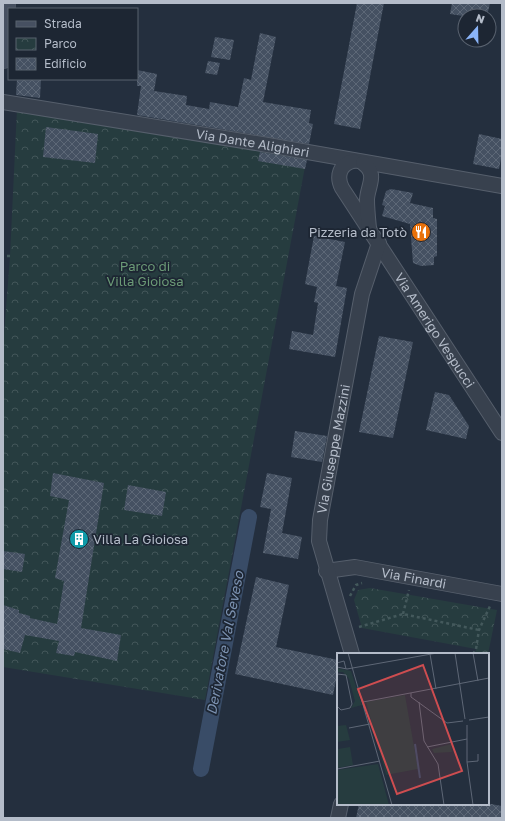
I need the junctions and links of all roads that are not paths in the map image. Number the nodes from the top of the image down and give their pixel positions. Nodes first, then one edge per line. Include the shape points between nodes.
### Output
1 (6, 3) edge
2 (3, 59) edge
3 (3, 102) edge
4 (358, 162) junction
5 (502, 186) edge
6 (369, 228) junction
7 (379, 243) junction
8 (502, 433) edge
9 (326, 571) junction
10 (499, 600) edge
11 (352, 653) edge
12 (341, 805) edge
13 (338, 818) edge

1 - 2 main road
3 - 4 street, Via Dante Alighieri
4 - 5 street, Via Dante Alighieri
4 - 6 street, Via Amerigo Vespucci via 370,169 372,177 367,197
4 - 6 street, Via Amerigo Vespucci via 342,167 338,178
6 - 7 street, Via Amerigo Vespucci
7 - 8 street, Via Amerigo Vespucci
7 - 9 street, Via Giuseppe Mazzini via 362,294 320,520 319,541
9 - 10 street, Via Finardi via 355,567 410,583
9 - 11 street, Via Giuseppe Mazzini via 350,628
12 - 13 street

